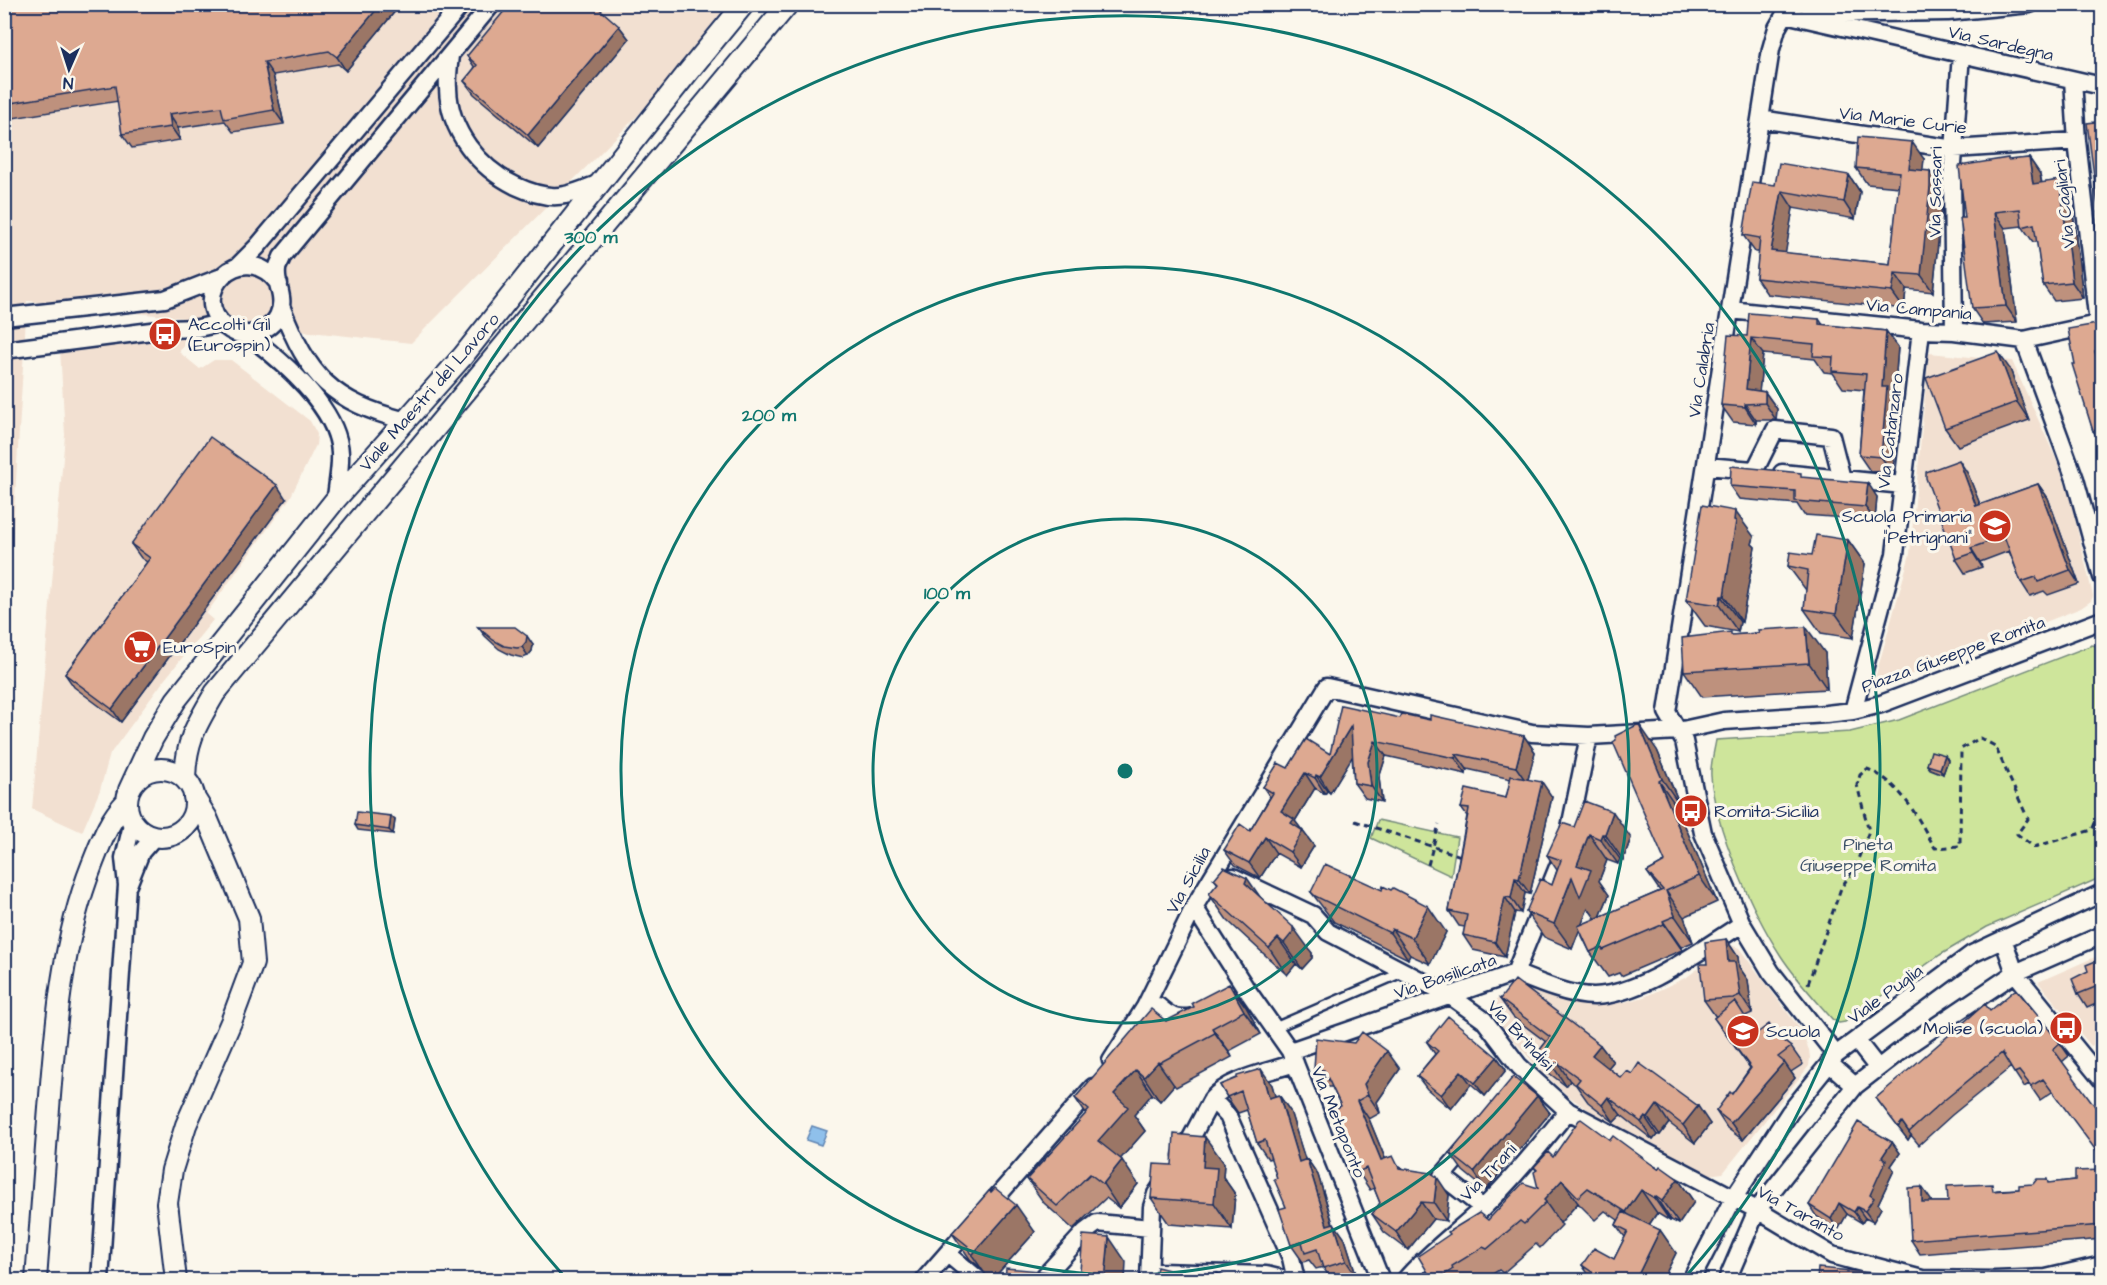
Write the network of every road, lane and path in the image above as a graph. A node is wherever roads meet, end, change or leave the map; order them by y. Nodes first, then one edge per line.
1 (462, 4) edge
2 (492, 4) edge
3 (744, 4) edge
4 (788, 4) edge
5 (2030, 4) edge
6 (1785, 14) junction
7 (1961, 54) junction
8 (450, 56) junction
9 (2073, 80) junction
10 (2103, 86) edge
11 (1760, 119) junction
12 (2077, 141) junction
13 (1954, 149) junction
14 (600, 183) junction
15 (238, 266) junction
16 (219, 278) junction
17 (279, 284) junction
18 (281, 306) junction
19 (1730, 310) junction
20 (4, 317) edge
21 (221, 323) junction
22 (2100, 323) edge
23 (1921, 330) junction
24 (1954, 331) junction
25 (248, 334) junction
26 (2024, 340) junction
27 (4, 350) edge
28 (406, 422) junction
29 (1706, 466) junction
30 (1755, 470) junction
31 (1842, 479) junction
32 (1903, 485) junction
33 (336, 499) junction
34 (2103, 577) edge
35 (2103, 620) edge
36 (1853, 711) junction
37 (1678, 731) junction
38 (1589, 736) junction
39 (2103, 740) edge
40 (2103, 749) edge
41 (189, 788) junction
42 (128, 795) junction
43 (2103, 807) edge
44 (132, 821) junction
45 (1355, 821) dead end
46 (1439, 824) dead end
47 (155, 836) junction
48 (1433, 847) junction
49 (1461, 856) edge
50 (1428, 865) dead end
51 (1216, 869) junction
52 (128, 885) junction
53 (2103, 893) edge
54 (1194, 907) junction
55 (1742, 924) junction
56 (2103, 934) edge
57 (2003, 939) junction
58 (1403, 972) junction
59 (1515, 973) junction
60 (2015, 973) junction
61 (1808, 984) dead end
62 (1245, 987) junction
63 (1449, 995) junction
64 (1227, 998) edge
65 (1145, 1007) junction
66 (1209, 1009) edge
67 (1274, 1029) junction
68 (1856, 1040) junction
69 (1292, 1057) junction
70 (1832, 1059) junction
71 (1877, 1067) junction
72 (1528, 1073) junction
73 (2103, 1080) edge
74 (1855, 1086) junction
75 (1514, 1090) edge
76 (1212, 1099) junction
77 (1568, 1111) junction
78 (1478, 1133) edge
79 (1733, 1199) junction
80 (1483, 1208) junction
81 (1757, 1210) junction
82 (1151, 1228) junction
83 (948, 1254) junction
84 (2103, 1265) edge
85 (1150, 1276) edge
86 (36, 1281) edge
87 (100, 1281) edge
88 (176, 1281) edge
89 (924, 1281) edge
90 (979, 1281) edge
91 (1041, 1281) edge
92 (1287, 1281) edge
93 (1296, 1281) edge
94 (1381, 1281) edge
95 (1405, 1281) edge
96 (1691, 1281) edge
97 (1727, 1281) edge
98 (1994, 1281) edge

1 - 15 street
2 - 8 street
3 - 14 street, Viale Maestri del Lavoro
4 - 41 street, Viale Maestri del Lavoro
5 - 6 street
6 - 7 street, Via Sardegna
6 - 11 street, Via Calabria
7 - 9 street, Via Sardegna
7 - 13 street, Via Sassari
8 - 14 street
8 - 17 street
9 - 10 street, Via Sardegna
9 - 12 street, Via Cagliari
11 - 13 street, Via Marie Curie
11 - 19 street, Via Calabria
12 - 13 street, Via Marie Curie
12 - 22 street, Via Cagliari
13 - 24 street, Via Sassari
14 - 28 street, Viale Maestri del Lavoro
15 - 16 street
15 - 17 street
16 - 20 street
16 - 21 street
17 - 18 street
18 - 25 street
18 - 28 street
19 - 23 street, Via Campania
19 - 29 street, Via Calabria
21 - 25 street
21 - 27 street
22 - 26 street, Via Campania
23 - 24 street, Via Campania
23 - 32 street, Via Catanzaro
24 - 26 street, Via Campania
25 - 33 street
26 - 34 street
28 - 33 street, Viale Maestri del Lavoro
29 - 30 street
29 - 37 street, Via Calabria
30 - 31 street
30 - 31 street
31 - 32 street
32 - 36 street, Via Catanzaro
33 - 42 street, Viale Maestri del Lavoro
35 - 36 street, Piazza Giuseppe Romita
36 - 37 street, Piazza Giuseppe Romita
37 - 38 street, Via Sicilia
37 - 55 street
38 - 51 street, Via Sicilia
38 - 59 street
39 - 40 path
41 - 42 street
41 - 47 street
41 - 88 street
42 - 44 street
42 - 86 street
43 - 61 path
44 - 47 street
44 - 52 street
45 - 48 path
46 - 48 path
47 - 52 street
48 - 49 path
48 - 50 path
51 - 54 street, Via Sicilia
51 - 58 street, Via Brindisi
52 - 87 street
53 - 57 street, Viale Puglia
54 - 62 street, Via Metaponto
54 - 65 street, Via Sicilia
55 - 59 street, Via Basilicata
55 - 70 street
56 - 60 street
57 - 60 street
57 - 68 street, Viale Puglia
58 - 63 street, Via Brindisi
58 - 67 lane
59 - 63 street, Via Basilicata
60 - 71 street
60 - 73 street
62 - 64 street
62 - 67 street, Via Metaponto
63 - 69 street, Via Basilicata
63 - 72 street, Via Brindisi
65 - 66 street
65 - 83 street, Via Sicilia
67 - 69 street, Via Metaponto
68 - 70 street, Viale Puglia
68 - 71 street
69 - 76 street, Via Basilicata
69 - 94 street, Via Metaponto
70 - 74 street
70 - 79 street, Viale Puglia
71 - 74 street
72 - 75 street
72 - 77 street, Via Brindisi
74 - 81 street
76 - 82 street
76 - 93 street
77 - 79 street, Via Brindisi
77 - 80 street, Via Trani
78 - 80 street
79 - 81 street, Via Taranto
79 - 96 street, Viale Puglia
80 - 95 street, Via Trani
81 - 97 street
81 - 98 street, Via Taranto
82 - 85 street
82 - 91 street
83 - 89 street, Via Sicilia
83 - 90 street
84 - 98 street, Via Taranto
85 - 92 street

